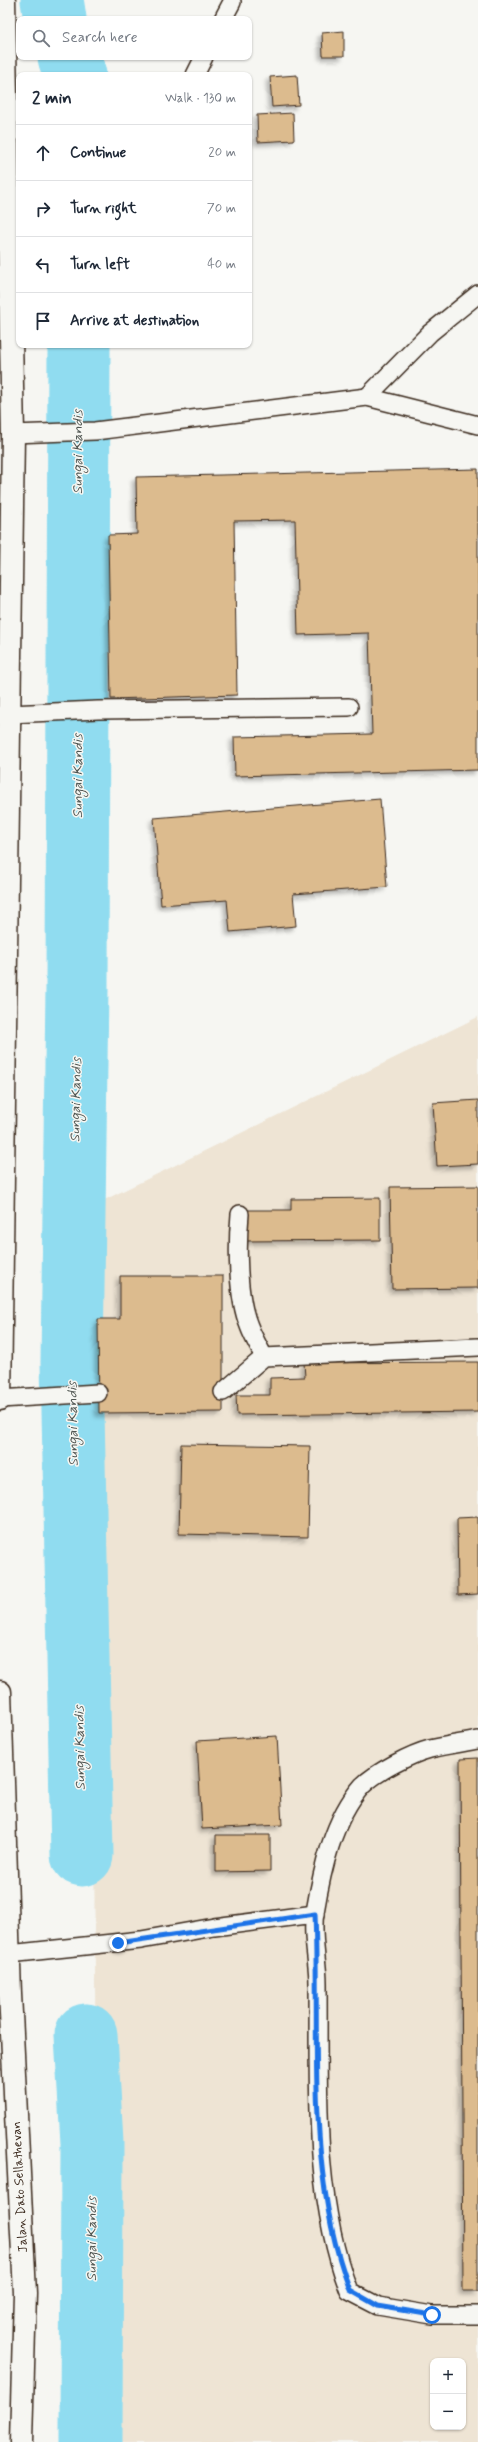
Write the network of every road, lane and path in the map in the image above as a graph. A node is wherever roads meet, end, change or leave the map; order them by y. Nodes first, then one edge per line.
1 (4, 0) edge
2 (232, 2) dead end
3 (225, 16) edge
4 (202, 60) edge
5 (196, 72) edge
6 (13, 126) edge
7 (4, 184) edge
8 (478, 294) edge
9 (367, 397) junction
10 (478, 425) edge
11 (13, 434) junction
12 (349, 707) dead end
13 (9, 714) junction
14 (1, 1199) edge
15 (240, 1214) dead end
16 (478, 1347) edge
17 (264, 1357) junction
18 (223, 1392) dead end
19 (94, 1394) dead end
20 (0, 1399) edge
21 (0, 1692) edge
22 (478, 1740) edge
23 (315, 1914) junction
24 (9, 1954) junction
25 (478, 2315) edge
26 (21, 2442) edge

1 - 6 street
2 - 3 lane
4 - 5 lane
6 - 7 street
7 - 11 street
8 - 9 lane
9 - 10 lane
9 - 11 lane
11 - 13 street
12 - 13 lane
13 - 14 street
14 - 20 street
15 - 17 lane
16 - 17 lane
17 - 18 lane
19 - 20 lane
21 - 24 street, Jalan Dato Sellathevan
22 - 23 lane
23 - 24 lane
23 - 25 lane
24 - 26 street, Jalan Dato Sellathevan

